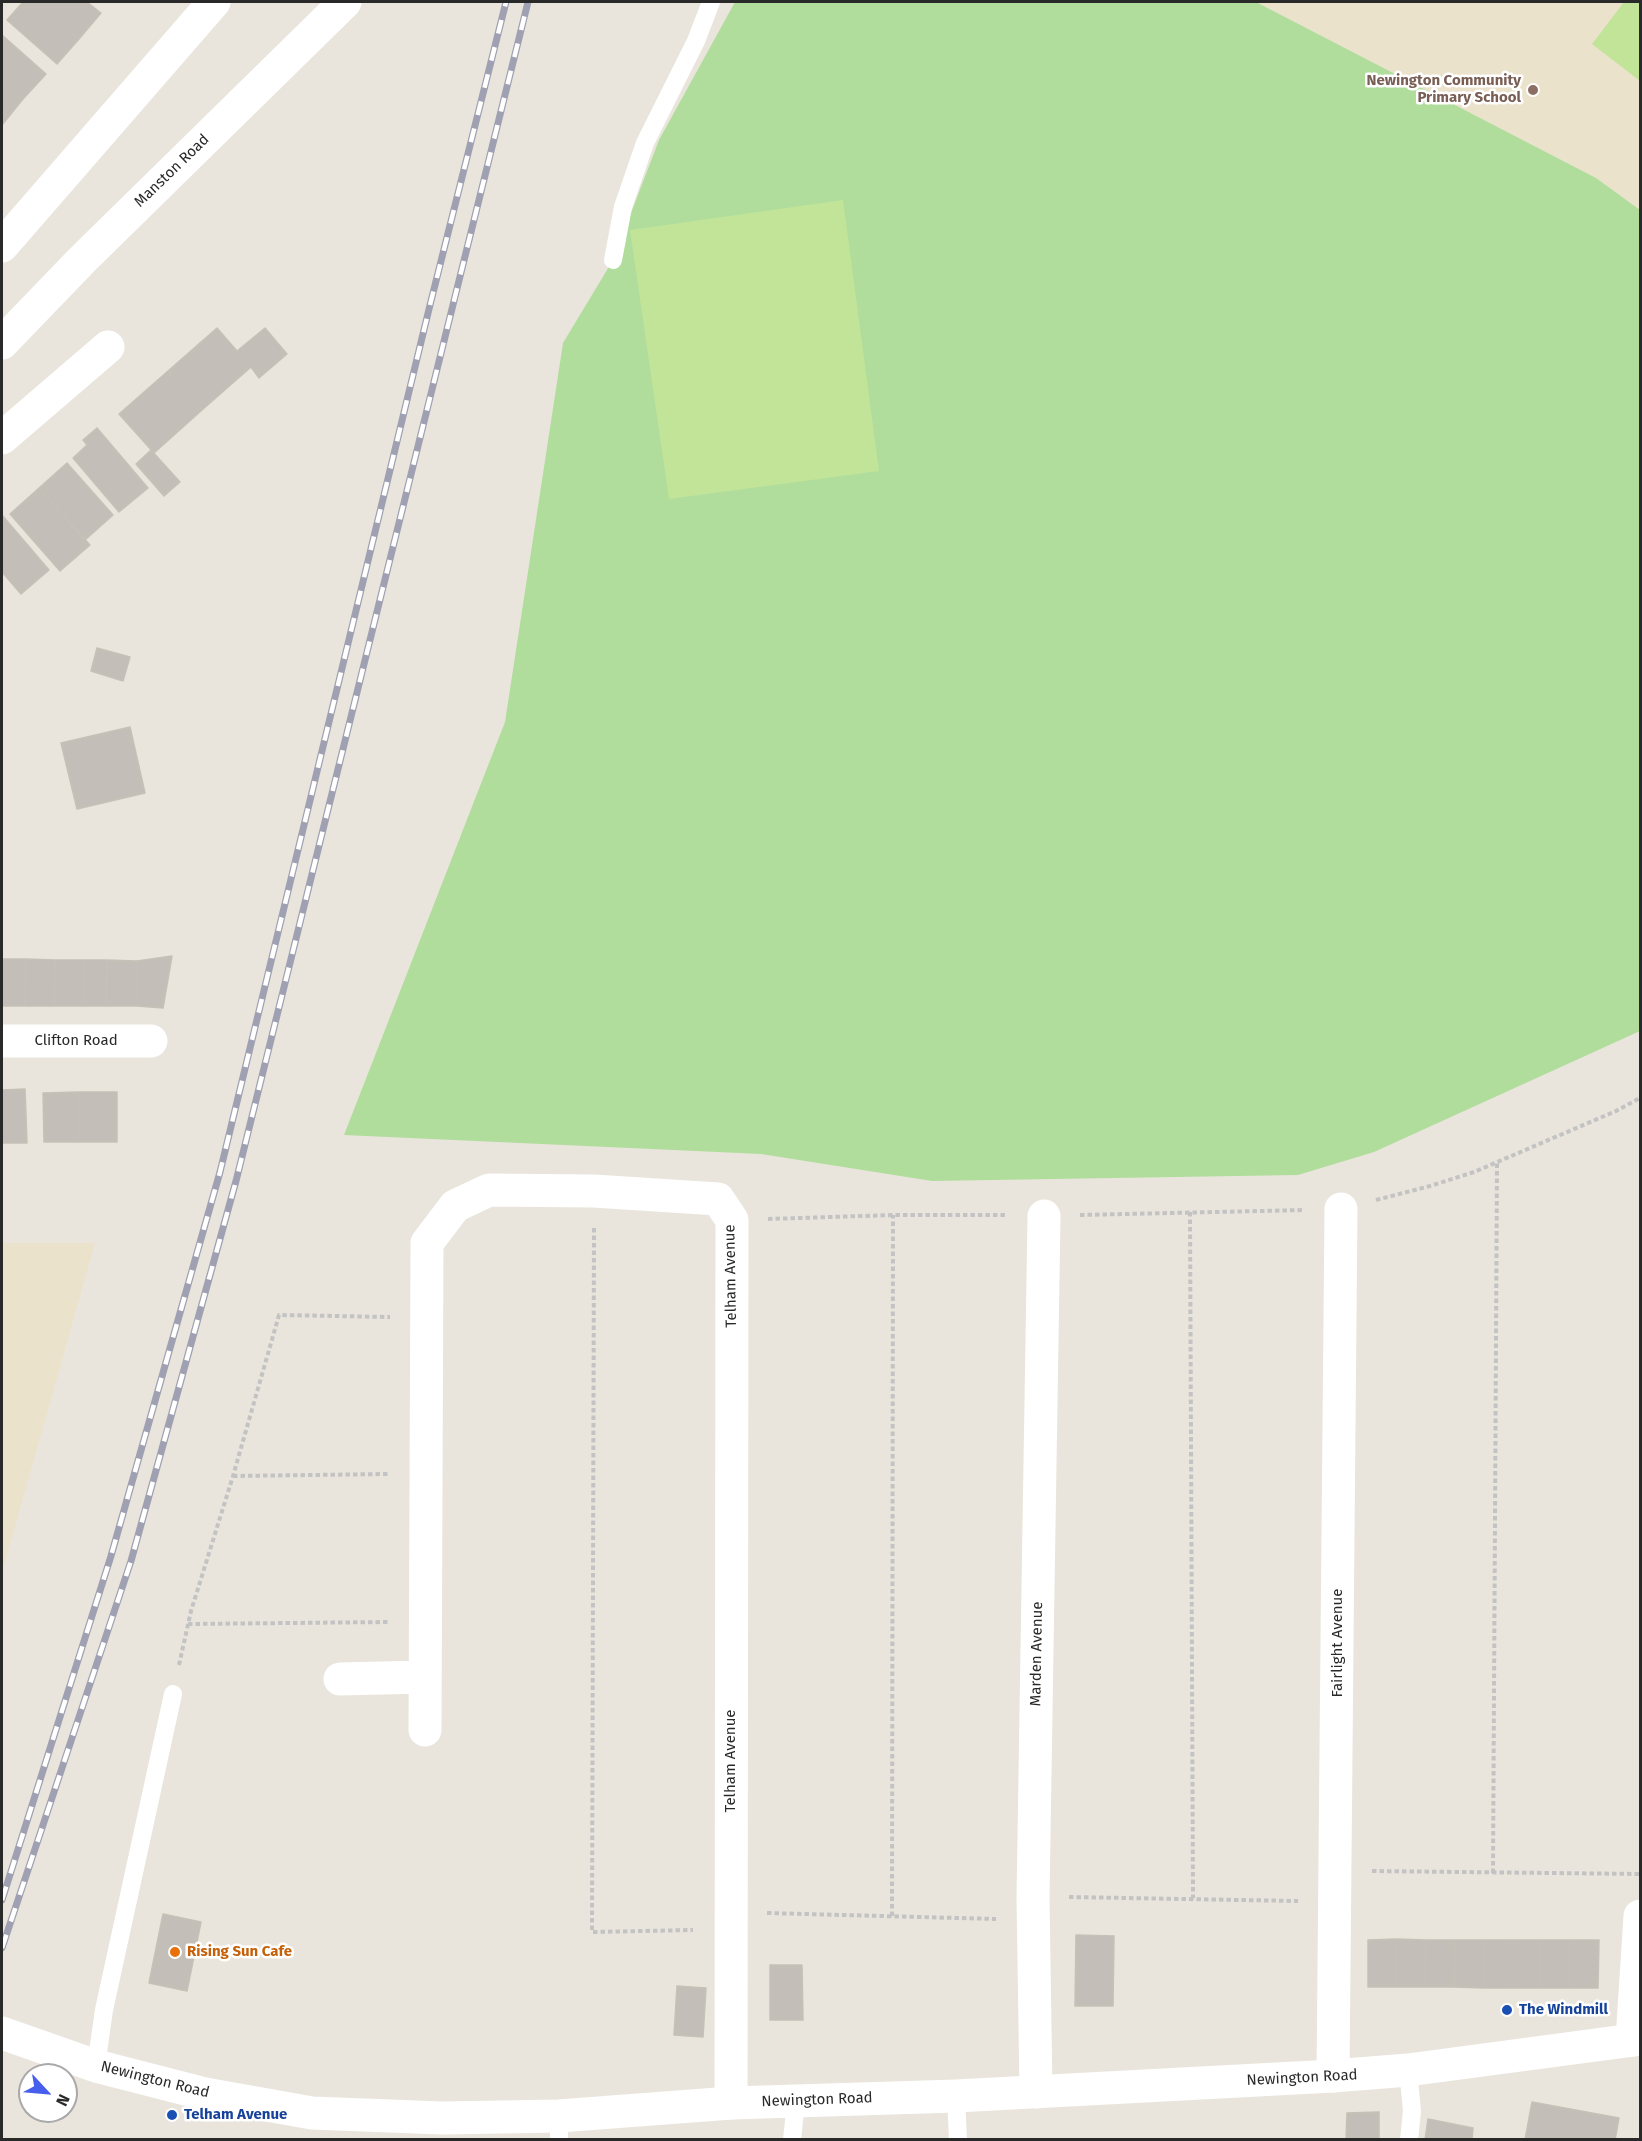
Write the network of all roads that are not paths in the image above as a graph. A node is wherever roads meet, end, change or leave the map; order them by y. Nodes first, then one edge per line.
1 (214, 2) edge
2 (345, 2) edge
3 (711, 2) edge
4 (2, 246) edge
5 (613, 260) dead end
6 (2, 343) edge
7 (108, 347) dead end
8 (2, 438) edge
9 (2, 1041) edge
10 (151, 1041) dead end
11 (1341, 1209) road end
12 (1044, 1216) road end
13 (424, 1677) junction
14 (340, 1679) dead end
15 (173, 1694) road end
16 (425, 1730) dead end
17 (1641, 1916) edge
18 (13, 2038) edge
19 (1636, 2040) edge
20 (96, 2066) junction
21 (1408, 2070) junction
22 (1334, 2076) junction
23 (1036, 2092) junction
24 (956, 2096) junction
25 (796, 2101) junction
26 (731, 2103) junction
27 (559, 2128) edge
28 (792, 2139) edge
29 (958, 2139) edge
30 (1409, 2139) edge

1 - 4 street
2 - 6 street, Manston Road
3 - 5 lane
7 - 8 street
9 - 10 street, Clifton Road
11 - 22 street, Fairlight Avenue
12 - 23 street, Marden Avenue
13 - 14 street
13 - 16 street, Telham Avenue
13 - 26 street, Telham Avenue
15 - 20 lane
17 - 19 street
18 - 20 street, Newington Road
19 - 21 street, Newington Road
20 - 27 street, Newington Road
21 - 22 street, Newington Road
21 - 30 lane
22 - 23 street, Newington Road
23 - 24 street, Newington Road
24 - 25 street, Newington Road
24 - 29 lane
25 - 26 street, Newington Road
25 - 28 lane
26 - 27 street, Newington Road

